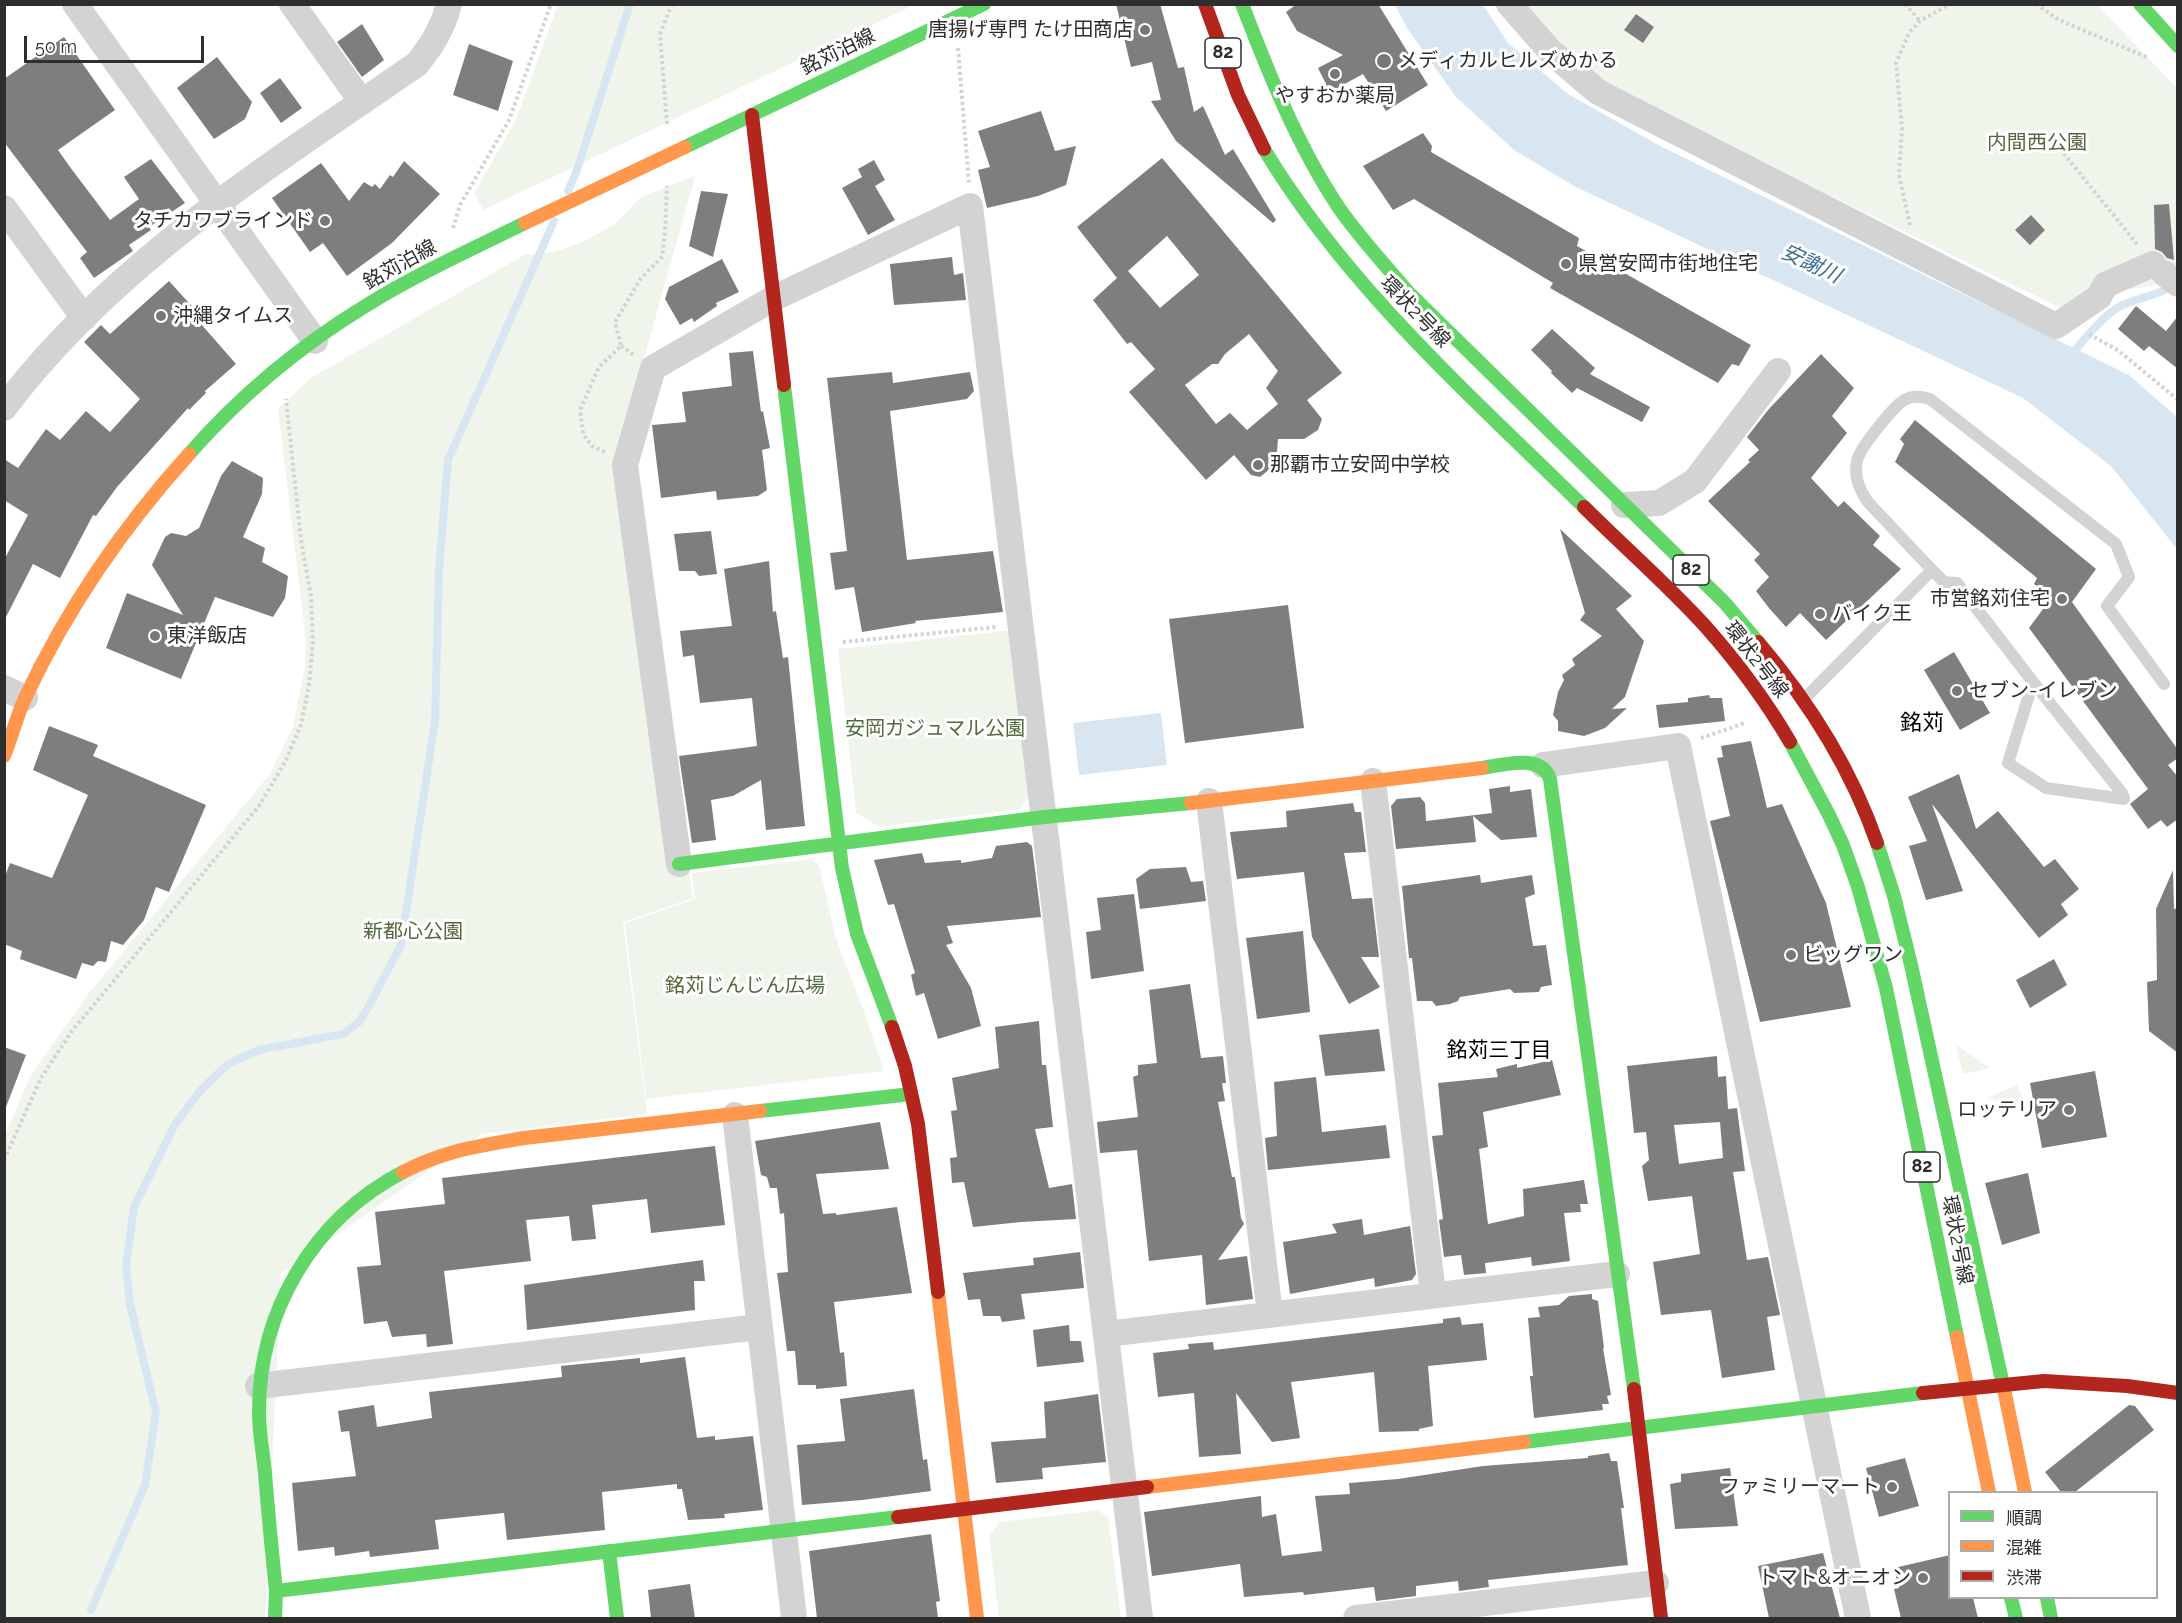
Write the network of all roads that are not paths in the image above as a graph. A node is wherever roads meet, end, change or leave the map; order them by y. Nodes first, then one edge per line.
1 (75, 4) edge
2 (292, 4) edge
3 (449, 4) edge
4 (984, 4) edge
5 (1205, 4) edge
6 (1242, 4) edge
7 (1509, 4) edge
8 (2140, 4) edge
9 (954, 11) edge
10 (2178, 46) edge
11 (362, 102) junction
12 (752, 115) junction
13 (216, 204) junction
14 (4, 208) edge
15 (2165, 273) edge
16 (774, 298) junction
17 (84, 318) junction
18 (315, 341) junction
19 (1778, 371) dead end
20 (4, 408) edge
21 (1624, 505) junction
22 (1932, 570) junction
23 (2033, 682) junction
24 (2164, 684) dead end
25 (15, 693) edge
26 (1791, 710) junction
27 (4, 756) edge
28 (1544, 765) junction
29 (1373, 782) junction
30 (1209, 801) junction
31 (1044, 817) junction
32 (839, 844) junction
33 (679, 864) joint
34 (911, 1094) junction
35 (735, 1114) junction
36 (1617, 1274) junction
37 (1433, 1294) junction
38 (1270, 1314) junction
39 (759, 1327) junction
40 (1106, 1334) junction
41 (2003, 1384) junction
42 (258, 1386) junction
43 (1966, 1388) junction
44 (2178, 1393) edge
45 (1814, 1406) junction
46 (1638, 1429) junction
47 (1124, 1490) junction
48 (1989, 1491) edge
49 (2025, 1491) edge
50 (965, 1509) junction
51 (784, 1531) junction
52 (609, 1551) junction
53 (1656, 1583) junction
54 (276, 1591) junction
55 (2011, 1599) edge
56 (2047, 1599) edge
57 (1472, 1612) edge
58 (275, 1618) edge
59 (617, 1618) edge
60 (794, 1618) edge
61 (977, 1618) edge
62 (1140, 1618) edge
63 (1356, 1618) edge
64 (1661, 1618) edge
65 (1858, 1618) edge
66 (2016, 1618) edge
67 (2051, 1618) edge

1 - 13 street
2 - 11 street
3 - 11 street
4 - 9 street, 銘苅泊線
5 - 26 street, 環状2号線 / 82
6 - 21 street, 環状2号線 / 82
7 - 15 street
8 - 10 street
9 - 12 street, 銘苅泊線
11 - 13 street
12 - 16 street
12 - 18 street, 銘苅泊線, bridge
13 - 17 street
13 - 18 street
14 - 17 street
16 - 31 street
16 - 32 street
16 - 33 street
17 - 20 street
18 - 25 street, 銘苅泊線
19 - 21 street
21 - 26 street, 環状2号線 / 82
22 - 23 lane
22 - 24 lane
22 - 26 lane
23 - 23 lane
25 - 27 street, 銘苅泊線
26 - 41 street, 環状2号線 / 82
26 - 43 street, 環状2号線 / 82
28 - 29 street
28 - 36 street
28 - 45 street
29 - 30 street
29 - 37 street
30 - 31 street
30 - 38 street
31 - 32 street
31 - 40 street
32 - 33 street
32 - 34 street
34 - 35 street
34 - 50 street
35 - 39 street
35 - 42 street
36 - 37 street
36 - 46 street
37 - 38 street
38 - 40 street
39 - 42 street
39 - 51 street
40 - 47 street
41 - 43 street
41 - 44 street
41 - 49 street, 環状2号線 / 82
42 - 54 street
43 - 45 street
43 - 48 street, 環状2号線 / 82
45 - 46 street
45 - 65 street
46 - 47 street
46 - 53 street
47 - 50 street
47 - 62 street
50 - 51 street
50 - 61 street
51 - 52 street
51 - 60 street
52 - 54 street
52 - 59 street
53 - 57 street
53 - 64 street
54 - 58 street
55 - 66 street
56 - 67 street
57 - 63 street

